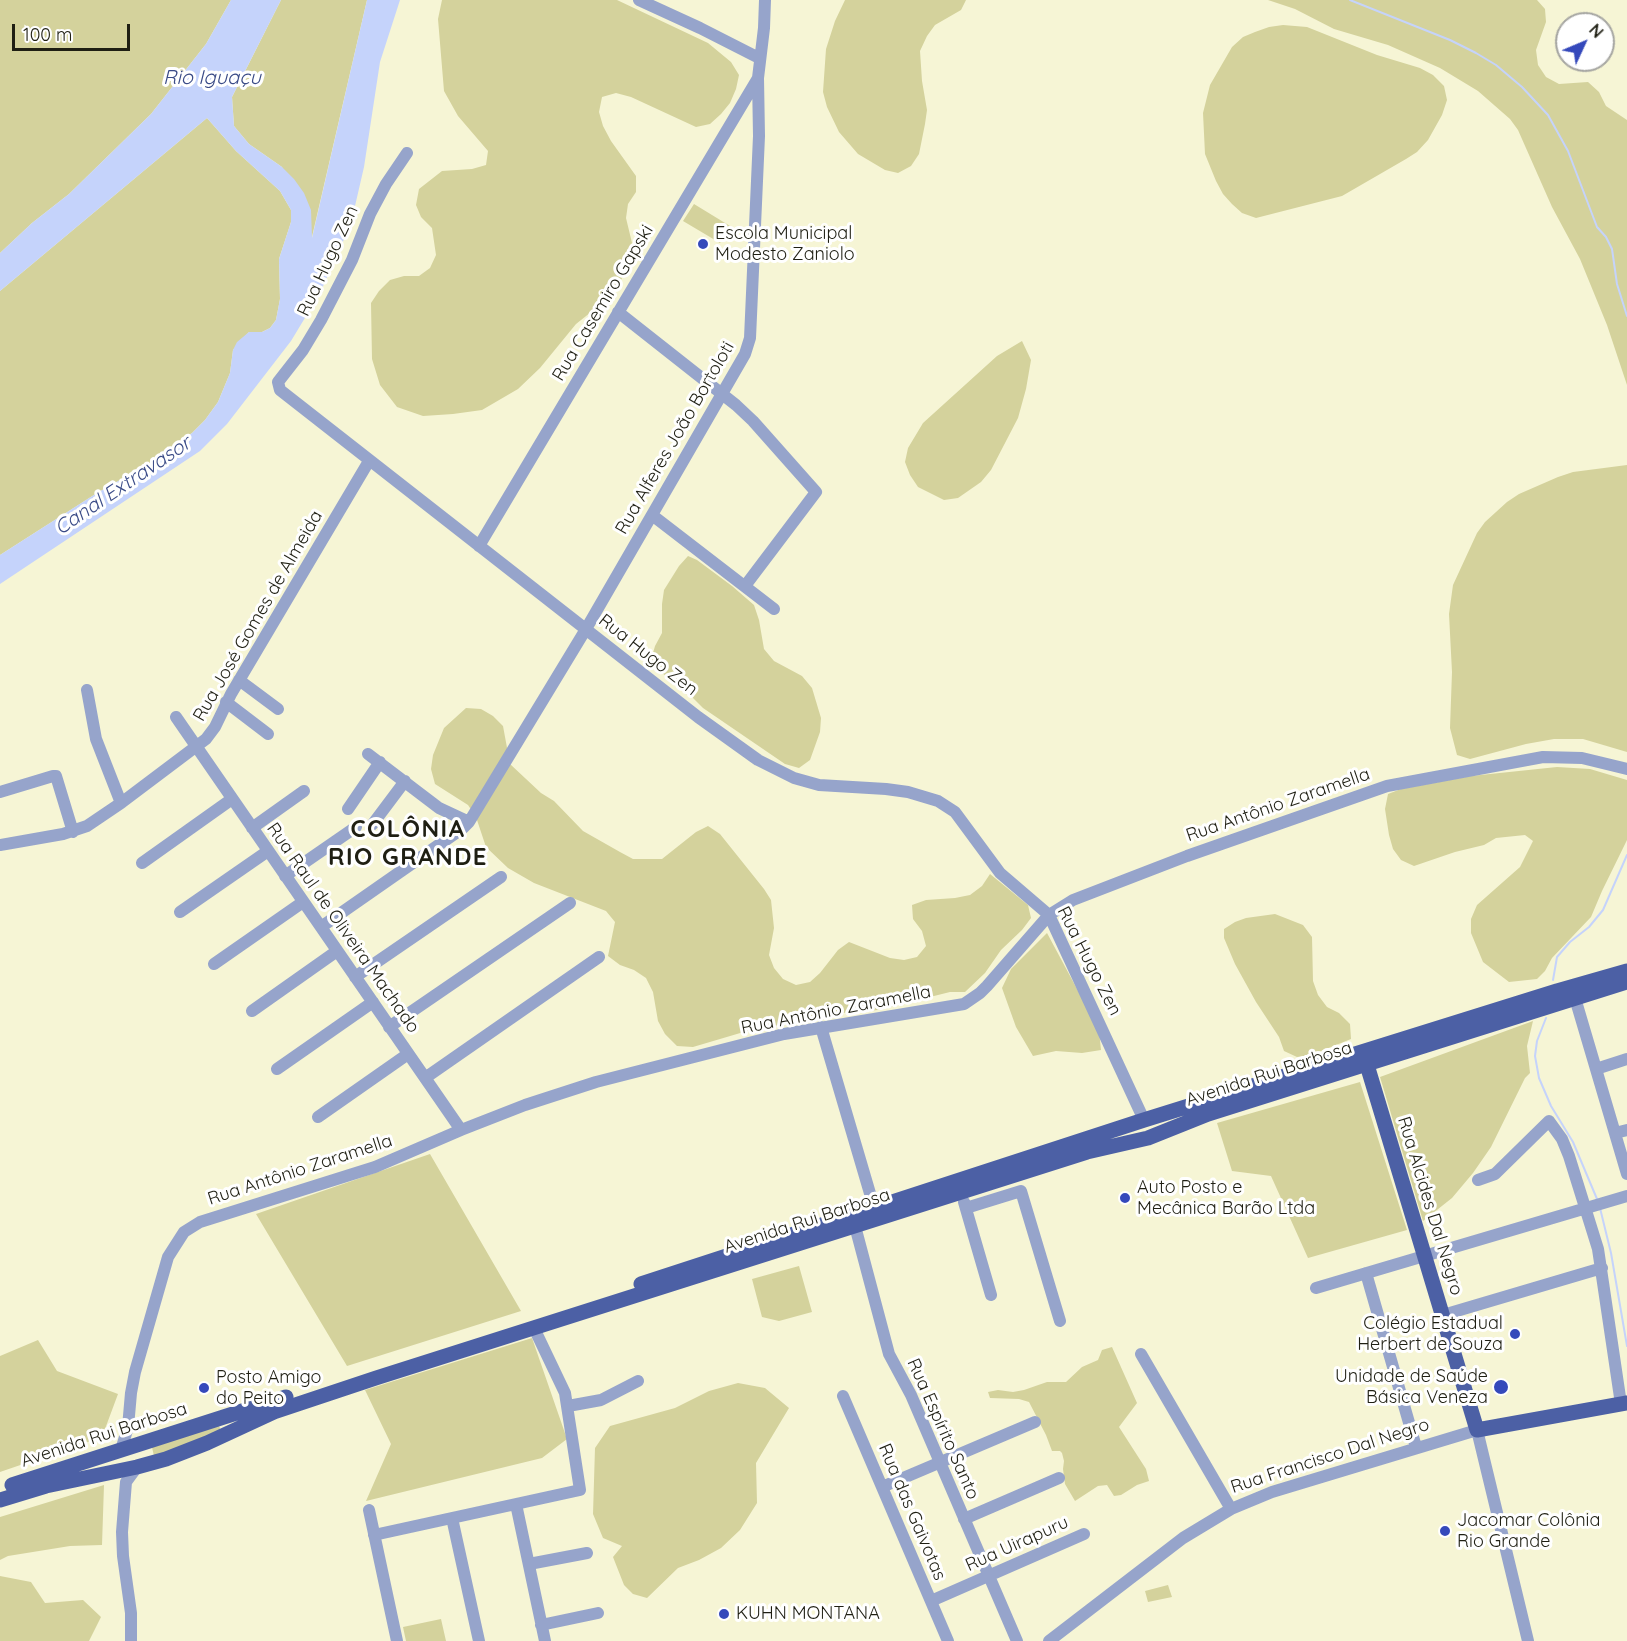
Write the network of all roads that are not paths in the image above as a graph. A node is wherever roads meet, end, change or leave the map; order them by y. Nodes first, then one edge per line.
1 (639, 0) edge
2 (765, 0) edge
3 (759, 58) junction
4 (758, 78) junction
5 (407, 153) dead end
6 (618, 312) junction
7 (723, 393) junction
8 (369, 460) junction
9 (652, 515) junction
10 (479, 546) junction
11 (745, 586) junction
12 (774, 609) dead end
13 (586, 629) junction
14 (239, 680) junction
15 (87, 690) dead end
16 (226, 702) junction
17 (278, 709) dead end
18 (176, 717) dead end
19 (268, 734) dead end
20 (196, 747) junction
21 (369, 754) dead end
22 (380, 762) junction
23 (1627, 769) edge
24 (405, 781) junction
25 (304, 791) dead end
26 (0, 792) edge
27 (232, 799) junction
28 (121, 803) junction
29 (348, 810) dead end
30 (469, 822) junction
31 (372, 825) dead end
32 (356, 826) dead end
33 (252, 828) junction
34 (72, 831) junction
35 (0, 845) edge
36 (268, 851) junction
37 (142, 863) dead end
38 (285, 876) junction
39 (501, 877) dead end
40 (303, 902) junction
41 (570, 903) dead end
42 (180, 912) dead end
43 (1049, 915) junction
44 (321, 927) junction
45 (337, 951) junction
46 (599, 957) dead end
47 (214, 964) dead end
48 (1627, 971) edge
49 (355, 977) junction
50 (1627, 982) edge
51 (1564, 997) junction
52 (373, 1002) junction
53 (252, 1011) dead end
54 (390, 1027) junction
55 (821, 1027) junction
56 (408, 1054) junction
57 (1365, 1058) junction
58 (1627, 1059) edge
59 (277, 1069) dead end
60 (1596, 1069) junction
61 (425, 1078) junction
62 (318, 1117) dead end
63 (1146, 1120) junction
64 (461, 1130) junction
65 (1621, 1131) edge
66 (1150, 1137) junction
67 (1627, 1174) edge
68 (1478, 1180) dead end
69 (961, 1192) junction
70 (1627, 1196) edge
71 (1594, 1206) junction
72 (874, 1207) junction
73 (966, 1208) junction
74 (855, 1226) junction
75 (1425, 1256) junction
76 (1602, 1268) junction
77 (1366, 1273) junction
78 (1316, 1288) dead end
79 (991, 1295) dead end
80 (1443, 1314) junction
81 (1060, 1321) dead end
82 (534, 1328) junction
83 (1141, 1354) dead end
84 (638, 1381) dead end
85 (843, 1396) dead end
86 (1624, 1403) edge
87 (568, 1406) junction
88 (1035, 1422) dead end
89 (128, 1427) junction
90 (1478, 1430) junction
91 (137, 1444) junction
92 (1416, 1447) junction
93 (121, 1450) junction
94 (940, 1462) junction
95 (136, 1467) junction
96 (122, 1476) junction
97 (1059, 1478) dead end
98 (882, 1487) junction
99 (0, 1489) edge
100 (0, 1500) edge
101 (516, 1504) junction
102 (1231, 1509) junction
103 (369, 1510) dead end
104 (452, 1518) junction
105 (964, 1519) junction
106 (1084, 1534) dead end
107 (374, 1535) junction
108 (587, 1553) dead end
109 (529, 1564) junction
110 (988, 1576) junction
111 (931, 1601) junction
112 (598, 1613) dead end
113 (541, 1625) junction
114 (131, 1641) edge
115 (397, 1641) edge
116 (479, 1641) edge
117 (545, 1641) edge
118 (948, 1641) edge
119 (1017, 1641) edge
120 (1048, 1641) edge
121 (1528, 1641) edge

1 - 3 street
2 - 3 street, Rua Alferes João Bortoloti
3 - 4 street, Rua Alferes João Bortoloti
4 - 6 street, Rua Casemiro Gapski
4 - 7 street, Rua Alferes João Bortoloti
5 - 8 street, Rua Hugo Zen
6 - 7 street
6 - 10 street, Rua Casemiro Gapski
7 - 9 street, Rua Alferes João Bortoloti
7 - 11 street
8 - 10 street, Rua Hugo Zen
8 - 14 street, Rua José Gomes de Almeida
9 - 11 street
9 - 13 street, Rua Alferes João Bortoloti
10 - 13 street, Rua Hugo Zen
11 - 12 street
13 - 30 street, Rua Alferes João Bortoloti
13 - 43 street, Rua Hugo Zen
14 - 16 street, Rua José Gomes de Almeida
14 - 17 street
15 - 28 street
16 - 19 street
16 - 20 street, Rua José Gomes de Almeida
18 - 20 street, Rua Raul de Oliveira Machado
20 - 27 street, Rua Raul de Oliveira Machado
20 - 28 street, Rua José Gomes de Almeida
21 - 22 street
22 - 24 street
22 - 29 street
23 - 43 street, Rua Antônio Zaramella
24 - 30 street
24 - 31 street
25 - 33 street
26 - 34 street
27 - 33 street, Rua Raul de Oliveira Machado
27 - 37 street
28 - 34 street, Rua José Gomes de Almeida
30 - 44 street
32 - 38 street
33 - 36 street, Rua Raul de Oliveira Machado
34 - 35 street, Rua José Gomes de Almeida
36 - 38 street, Rua Raul de Oliveira Machado
36 - 42 street
38 - 40 street, Rua Raul de Oliveira Machado
39 - 49 street
40 - 44 street, Rua Raul de Oliveira Machado
40 - 47 street
41 - 54 street
43 - 55 street, Rua Antônio Zaramella
43 - 63 street, Rua Hugo Zen
44 - 45 street, Rua Raul de Oliveira Machado
45 - 49 street, Rua Raul de Oliveira Machado
45 - 53 street
46 - 61 street
48 - 51 main road, Avenida Rui Barbosa
49 - 52 street, Rua Raul de Oliveira Machado
50 - 51 main road, Avenida Rui Barbosa
51 - 57 main road, Avenida Rui Barbosa
51 - 60 street
52 - 54 street, Rua Raul de Oliveira Machado
52 - 59 street
54 - 56 street, Rua Raul de Oliveira Machado
55 - 64 street, Rua Antônio Zaramella
55 - 72 street
56 - 61 street, Rua Raul de Oliveira Machado
56 - 62 street
57 - 63 main road, Avenida Rui Barbosa
57 - 66 main road, Avenida Rui Barbosa
57 - 75 main road, Rua Alcides Dal Negro
58 - 60 street
60 - 65 street
61 - 64 street, Rua Raul de Oliveira Machado
63 - 66 main road
63 - 72 main road, Avenida Rui Barbosa
64 - 89 street, Rua Antônio Zaramella
65 - 67 street
66 - 69 main road, Avenida Rui Barbosa
68 - 71 street
69 - 73 street
69 - 74 main road, Avenida Rui Barbosa
70 - 71 street
71 - 75 street
71 - 76 street
72 - 91 main road, Avenida Rui Barbosa
73 - 79 street
73 - 81 street
74 - 82 main road, Avenida Rui Barbosa
74 - 94 street, Rua Espírito Santo
75 - 77 street
75 - 80 main road, Rua Alcides Dal Negro
76 - 80 street
76 - 86 street
77 - 78 street
77 - 92 street
80 - 90 main road, Rua Alcides Dal Negro
82 - 87 street
82 - 95 main road, Avenida Rui Barbosa
83 - 102 street
84 - 87 street
85 - 98 street, Rua das Gaivotas
86 - 90 main road, Rua Francisco Dal Negro
87 - 101 street
88 - 94 street
89 - 91 street
89 - 93 street, Rua Antônio Zaramella
90 - 92 street, Rua Francisco Dal Negro
90 - 121 street
91 - 93 main road, Avenida Rui Barbosa
91 - 95 main road
92 - 102 street, Rua Francisco Dal Negro
93 - 96 main road
93 - 99 main road, Avenida Rui Barbosa
94 - 98 street
94 - 105 street, Rua Espírito Santo
95 - 96 main road, Avenida Rui Barbosa
96 - 100 main road, Avenida Rui Barbosa
96 - 114 street
97 - 105 street
98 - 111 street, Rua das Gaivotas
101 - 104 street
101 - 109 street
102 - 120 street, Rua Francisco Dal Negro
103 - 107 street
104 - 107 street
104 - 116 street
105 - 110 street, Rua Espírito Santo
106 - 110 street, Rua Uirapuru
107 - 115 street
108 - 109 street
109 - 113 street
110 - 111 street, Rua Uirapuru
110 - 119 street, Rua Espírito Santo
111 - 118 street, Rua das Gaivotas
112 - 113 street
113 - 117 street

